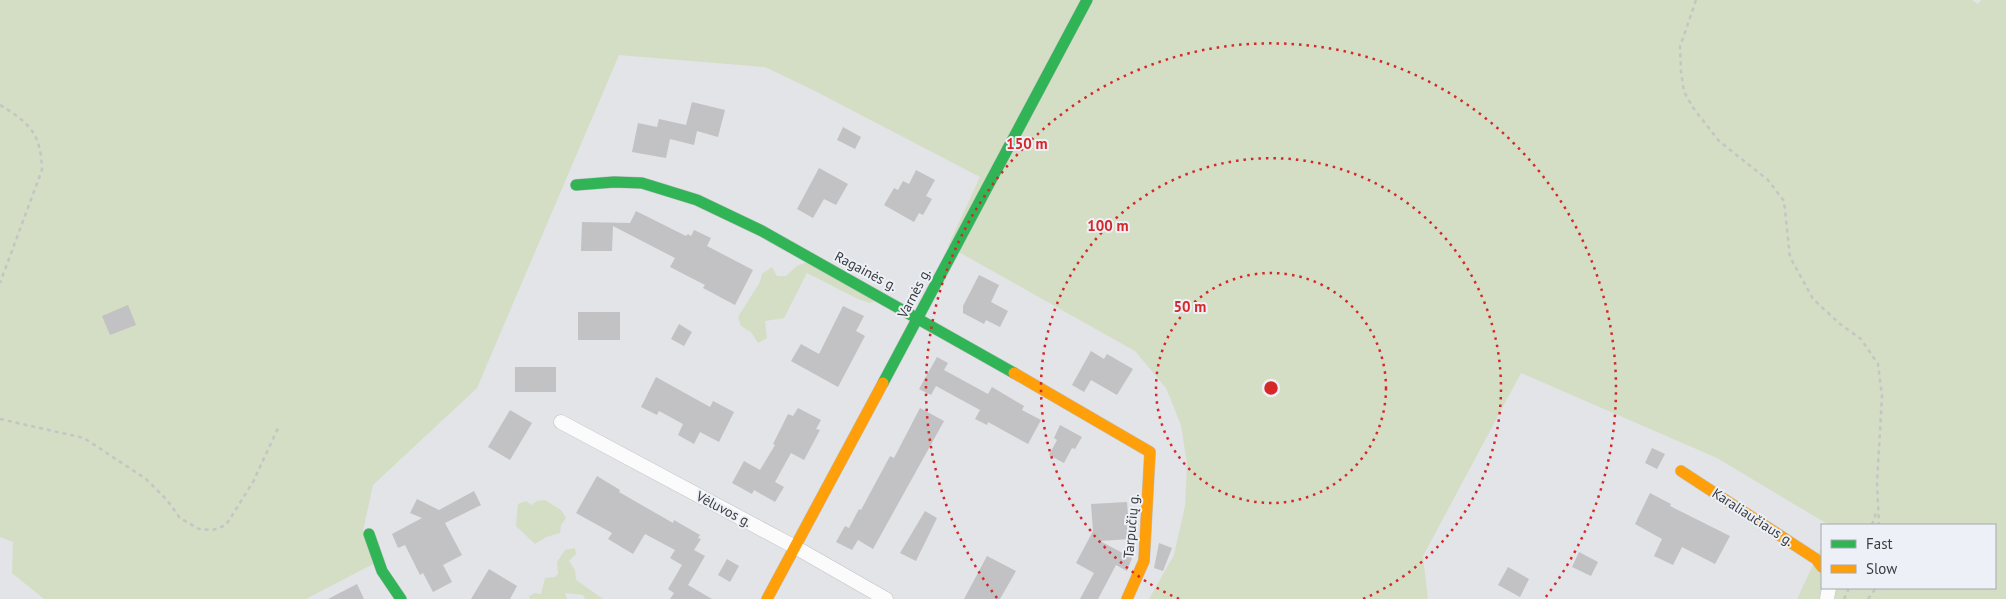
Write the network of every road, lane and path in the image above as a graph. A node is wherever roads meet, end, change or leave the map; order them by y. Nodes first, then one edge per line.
1 (1087, 0) edge
2 (1696, 0) edge
3 (0, 105) edge
4 (576, 184) dead end
5 (0, 283) edge
6 (918, 317) junction
7 (0, 419) edge
8 (561, 422) dead end
9 (279, 426) dead end
10 (1150, 452) joint
11 (1681, 471) dead end
12 (1877, 509) junction
13 (1872, 524) edge
14 (1879, 524) edge
15 (368, 534) dead end
16 (795, 547) junction
17 (1821, 566) edge
18 (401, 599) edge
19 (766, 599) edge
20 (886, 599) edge
21 (1127, 599) edge

1 - 6 street, Varnės g.
2 - 12 path
3 - 5 path
4 - 6 street, Ragainės g.
6 - 10 street, Ragainės g.
6 - 16 street, Varnės g.
7 - 9 path
8 - 16 street, Vėluvos g.
10 - 21 street, Tarpučių g.
11 - 17 street, Karaliaučiaus g.
12 - 13 path
12 - 14 path
15 - 18 street
16 - 19 street, Varnės g.
16 - 20 street, Vėluvos g.

